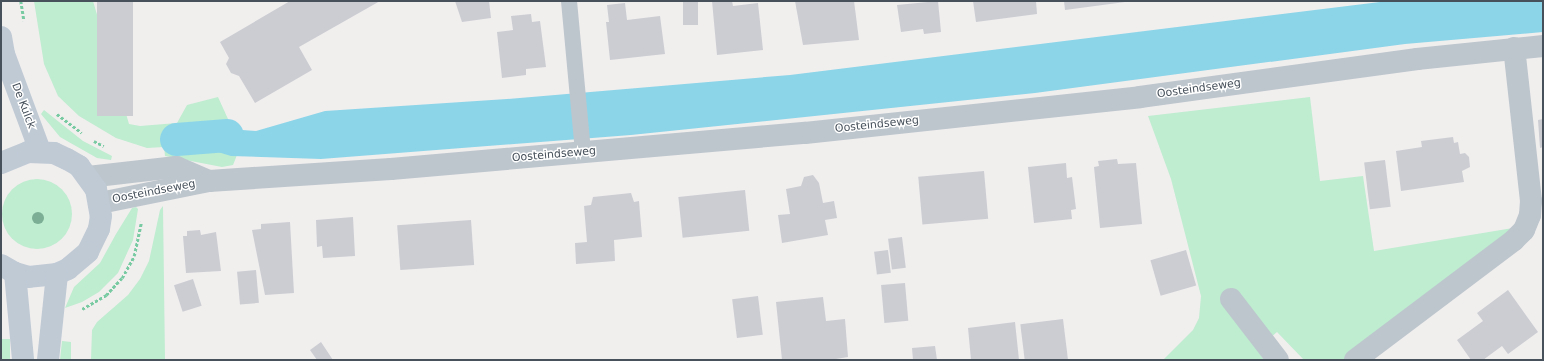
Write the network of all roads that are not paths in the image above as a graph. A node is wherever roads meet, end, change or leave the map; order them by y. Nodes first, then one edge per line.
1 (569, 1) edge
2 (1, 37) edge
3 (1543, 46) edge
4 (1514, 48) junction
5 (582, 146) junction
6 (40, 151) junction
7 (2, 156) edge
8 (88, 177) junction
9 (209, 182) junction
10 (100, 203) junction
11 (8, 269) edge
12 (57, 274) junction
13 (1232, 299) dead end
14 (23, 360) edge
15 (48, 360) edge
16 (1278, 360) edge
17 (1355, 360) edge

1 - 5 lane
2 - 6 main road, De Kulck
3 - 4 street, Oosteindseweg
4 - 5 street, Oosteindseweg
4 - 17 street
5 - 9 street, Oosteindseweg
6 - 7 main road
6 - 8 main road
8 - 9 street, Oosteindseweg
8 - 10 main road
9 - 10 street, Oosteindseweg
10 - 12 main road
11 - 12 main road
11 - 14 main road
12 - 15 main road
13 - 16 street

